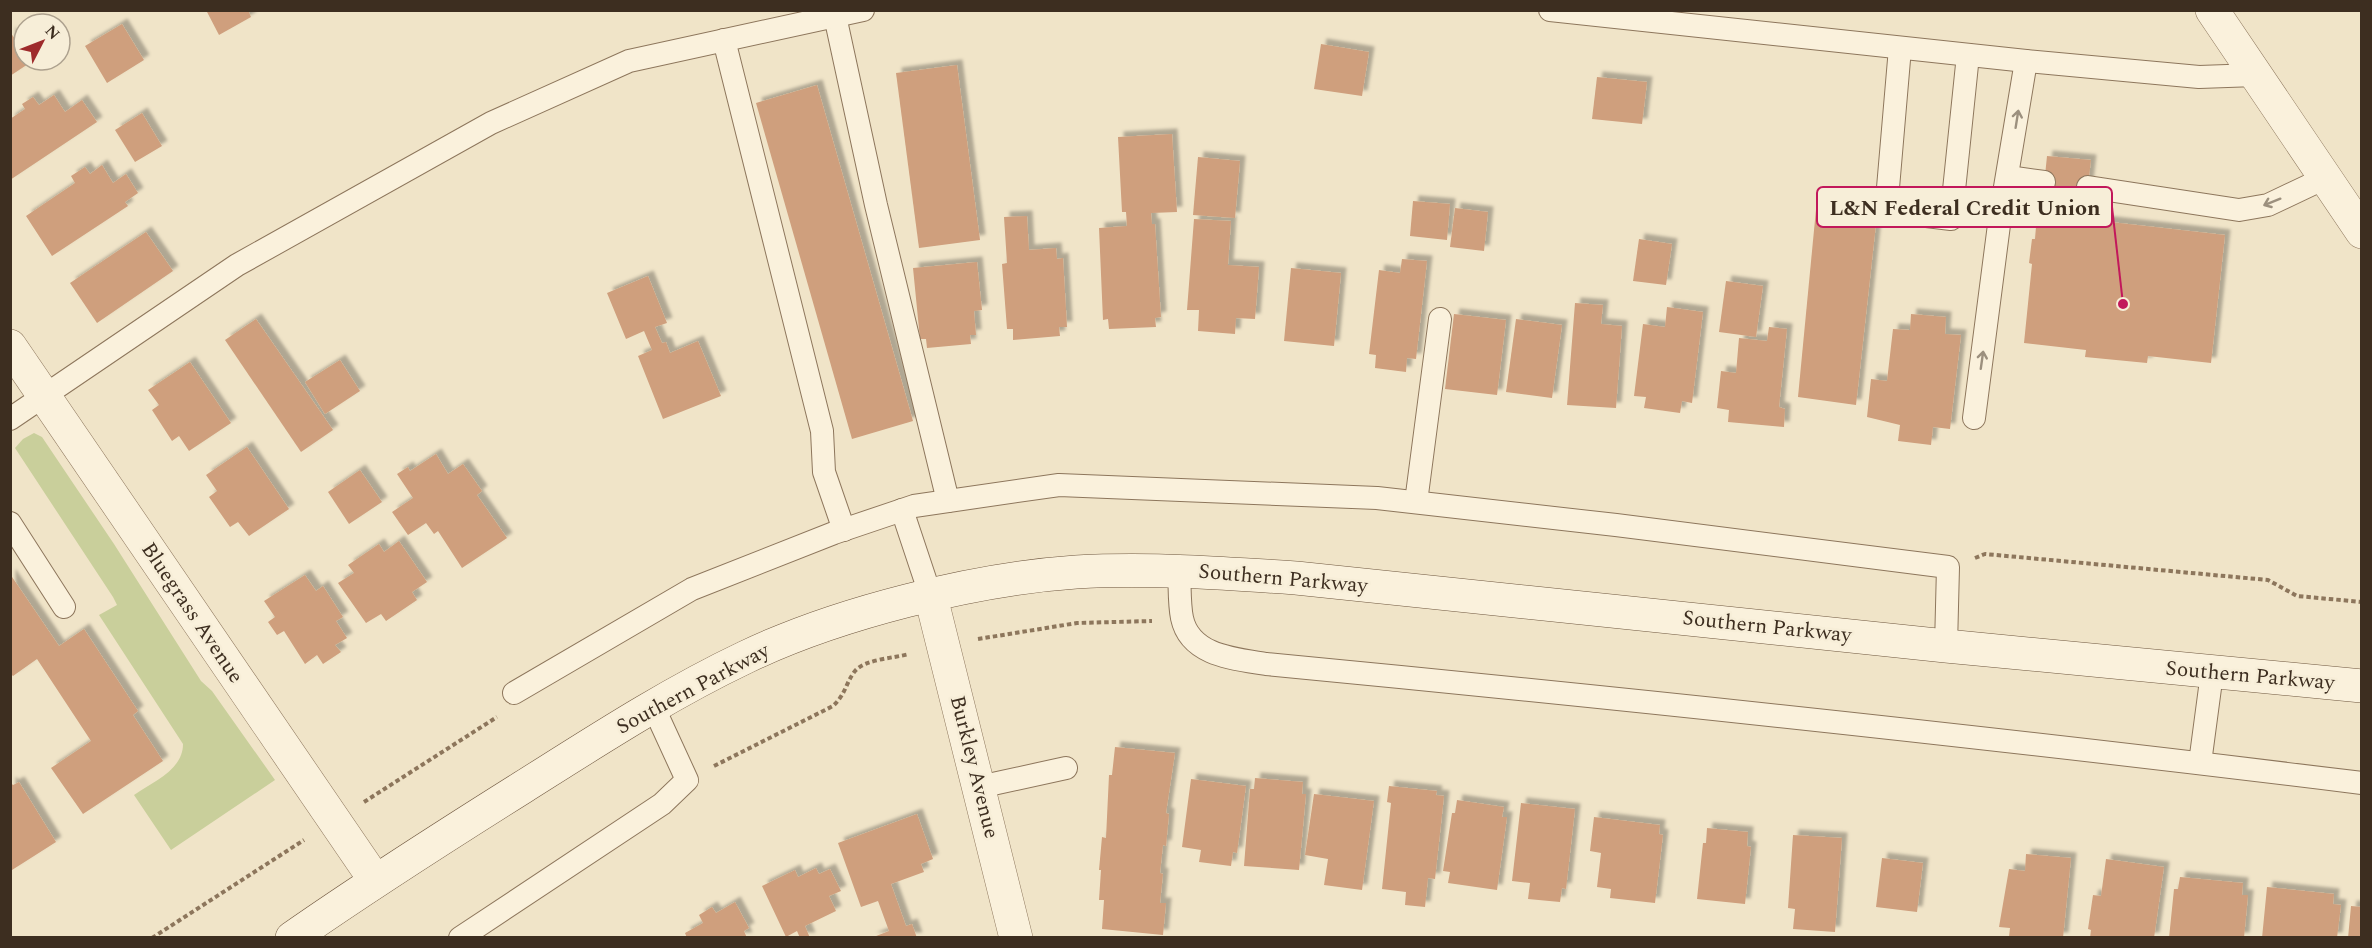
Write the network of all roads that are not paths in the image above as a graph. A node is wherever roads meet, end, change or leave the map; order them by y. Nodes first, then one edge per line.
1 (863, 10) edge
2 (1550, 10) edge
3 (2212, 10) edge
4 (835, 16) junction
5 (724, 40) junction
6 (1900, 48) junction
7 (1968, 55) junction
8 (2026, 61) junction
9 (2256, 75) junction
10 (2008, 177) junction
11 (2325, 178) junction
12 (2044, 182) dead end
13 (2088, 187) dead end
14 (2358, 218) edge
15 (1440, 318) dead end
16 (10, 346) edge
17 (45, 397) junction
18 (1974, 418) dead end
19 (10, 419) edge
20 (948, 501) junction
21 (1416, 502) junction
22 (902, 510) junction
23 (10, 523) edge
24 (844, 530) junction
25 (1179, 571) junction
26 (931, 597) junction
27 (64, 607) dead end
28 (1946, 646) junction
29 (2212, 673) junction
30 (2361, 686) edge
31 (514, 693) dead end
32 (653, 706) junction
33 (2200, 763) junction
34 (1066, 768) dead end
35 (2361, 783) edge
36 (979, 787) junction
37 (375, 880) junction
38 (292, 938) edge
39 (460, 938) edge
40 (1016, 938) edge

1 - 4 lane
2 - 6 lane
3 - 9 main road
4 - 5 lane
4 - 20 lane
5 - 17 lane
5 - 24 lane
6 - 7 lane
6 - 7 lane
7 - 8 lane
8 - 9 lane
10 -> 8 lane
9 - 11 main road
10 - 12 lane
18 -> 10 lane
11 -> 13 lane
11 - 14 main road
15 - 21 lane
16 - 17 main road, Bluegrass Avenue
17 - 19 lane
17 - 37 main road, Bluegrass Avenue
20 - 21 lane
20 - 22 lane
21 - 28 lane
22 - 24 lane
22 - 26 lane
23 - 27 lane
24 - 31 lane
25 - 26 main road, Southern Parkway
25 - 28 main road, Southern Parkway
25 - 33 lane
26 - 32 main road, Southern Parkway
26 - 36 main road, Burkley Avenue
28 - 29 main road, Southern Parkway
29 - 30 main road, Southern Parkway
29 - 33 lane
32 - 37 main road, Southern Parkway
32 - 39 lane
33 - 35 lane
34 - 36 lane
36 - 40 main road, Burkley Avenue
37 - 38 main road, Southern Parkway

